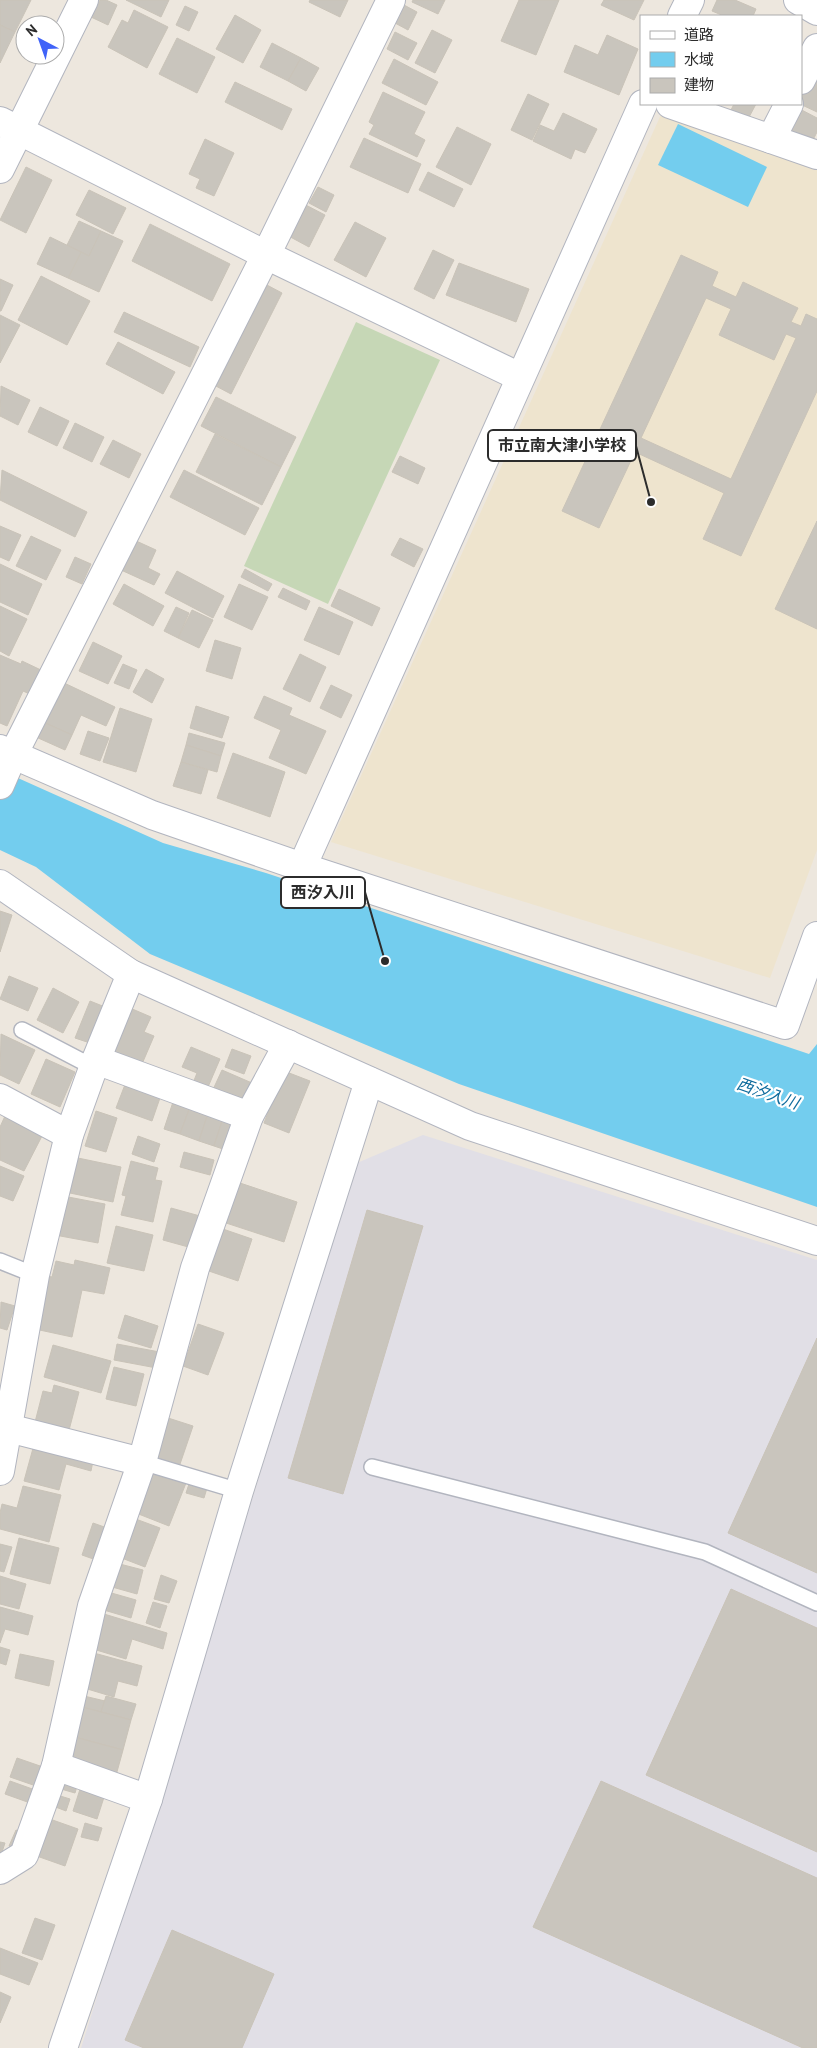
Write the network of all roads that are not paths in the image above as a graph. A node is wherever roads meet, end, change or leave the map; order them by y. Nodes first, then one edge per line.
1 (84, 0) edge
2 (391, 0) edge
3 (690, 0) edge
4 (798, 0) edge
5 (817, 11) edge
6 (682, 15) edge
7 (817, 48) edge
8 (802, 78) edge
9 (643, 105) edge
10 (673, 105) edge
11 (788, 105) edge
12 (10, 126) edge
13 (771, 139) junction
14 (817, 155) edge
15 (0, 169) edge
16 (266, 255) junction
17 (520, 377) junction
18 (7, 752) edge
19 (0, 785) edge
20 (302, 866) junction
21 (0, 884) edge
22 (817, 936) edge
23 (131, 974) junction
24 (22, 1030) dead end
25 (288, 1044) junction
26 (94, 1063) junction
27 (369, 1081) junction
28 (0, 1098) edge
29 (249, 1116) junction
30 (69, 1135) junction
31 (817, 1240) edge
32 (0, 1261) edge
33 (35, 1275) junction
34 (6, 1413) edge
35 (142, 1462) junction
36 (372, 1467) dead end
37 (0, 1471) edge
38 (239, 1491) junction
39 (817, 1603) edge
40 (56, 1766) junction
41 (148, 1799) junction
42 (0, 1870) edge
43 (63, 2048) edge

1 - 12 street
2 - 16 street
3 - 6 street
4 - 5 street
7 - 8 street
9 - 17 street
10 - 13 street
11 - 13 street
12 - 15 street
12 - 16 street
13 - 14 street
16 - 17 street
16 - 18 street
17 - 20 street
18 - 19 street
18 - 20 street
20 - 22 street
21 - 23 street
23 - 25 street
23 - 26 street
24 - 26 lane
25 - 27 street
25 - 29 street
26 - 29 street
26 - 30 street
27 - 31 street
27 - 38 street
28 - 30 street
29 - 35 street
30 - 33 street
32 - 33 lane
33 - 34 street
34 - 35 street
34 - 37 street
35 - 38 lane
35 - 40 street
36 - 39 lane
38 - 41 street
40 - 41 street
40 - 42 street
41 - 43 street

